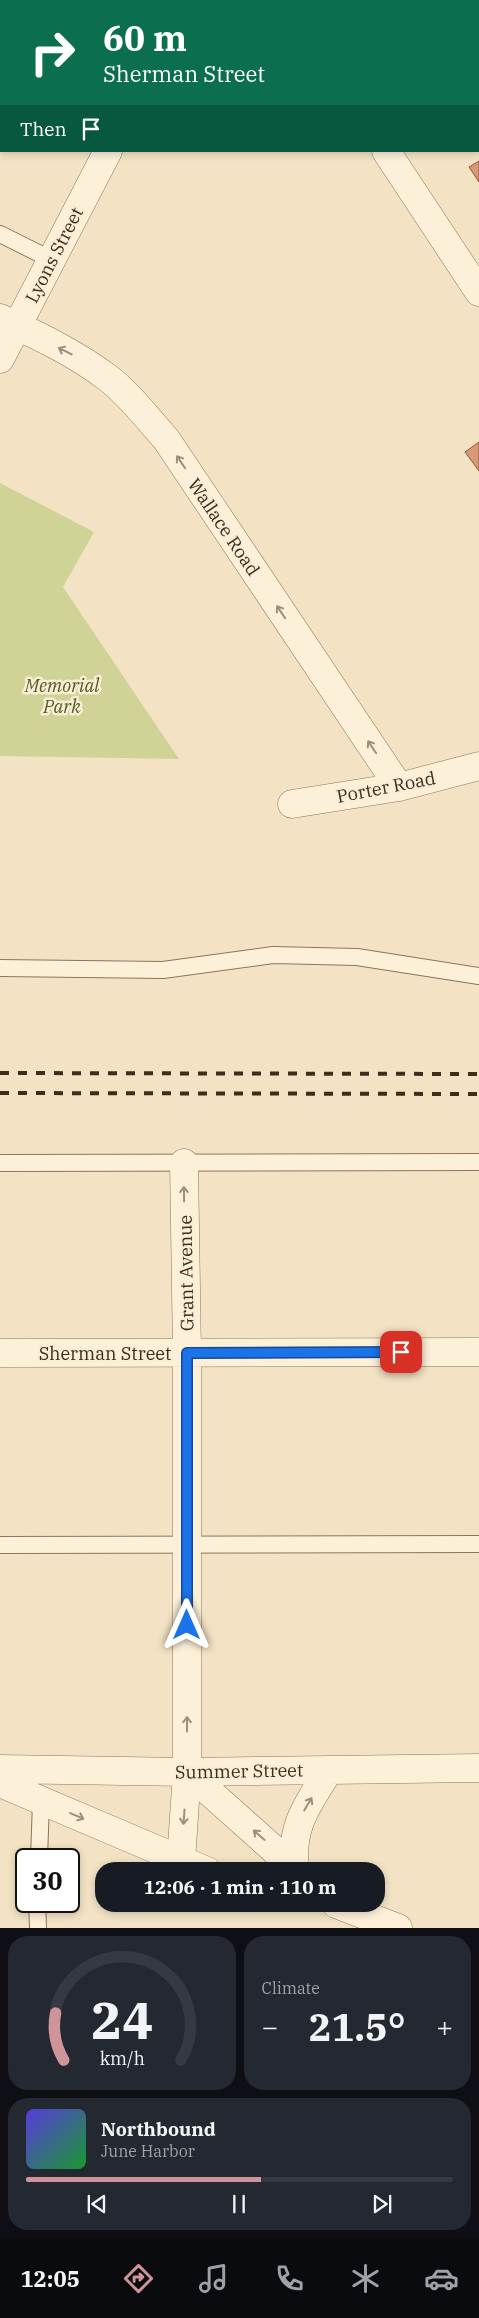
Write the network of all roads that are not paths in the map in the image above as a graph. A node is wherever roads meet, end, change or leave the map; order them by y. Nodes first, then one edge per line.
1 (107, 152) edge
2 (387, 152) edge
3 (0, 234) edge
4 (52, 260) junction
5 (475, 276) edge
6 (9, 322) edge
7 (0, 359) edge
8 (479, 766) edge
9 (399, 787) junction
10 (292, 804) dead end
11 (0, 968) edge
12 (479, 976) edge
13 (479, 1162) edge
14 (0, 1163) edge
15 (184, 1163) junction
16 (479, 1352) edge
17 (0, 1353) edge
18 (187, 1353) junction
19 (479, 1544) edge
20 (187, 1545) junction
21 (0, 1546) edge
22 (479, 1768) edge
23 (0, 1769) edge
24 (329, 1770) junction
25 (187, 1772) junction
26 (0, 1783) edge
27 (41, 1801) junction
28 (39, 1848) edge
29 (181, 1862) joint
30 (288, 1862) edge
31 (295, 1862) edge
32 (357, 1912) edge
33 (37, 1913) edge
34 (38, 1928) edge
35 (398, 1928) edge

1 - 4 street, Lyons Street
2 - 5 street
3 - 4 lane
4 - 6 street, Lyons Street
6 - 7 street, Lyons Street
9 -> 6 street, Wallace Road
8 - 9 street, Porter Road
9 - 10 street, Porter Road
11 - 12 lane
13 - 15 lane
14 - 15 lane
18 -> 15 street, Grant Avenue
16 - 18 street, Sherman Street
17 - 18 street, Sherman Street
18 - 20 street, Grant Avenue
19 - 20 lane
20 - 21 lane
25 -> 20 street, Grant Avenue
22 - 24 street, Summer Street
23 - 25 street, Summer Street
24 - 25 street, Summer Street
31 -> 24 street
25 -> 29 street, Grant Avenue
30 -> 25 street
26 - 27 street
27 - 28 lane
27 -> 29 street
32 - 35 street
33 - 34 lane

